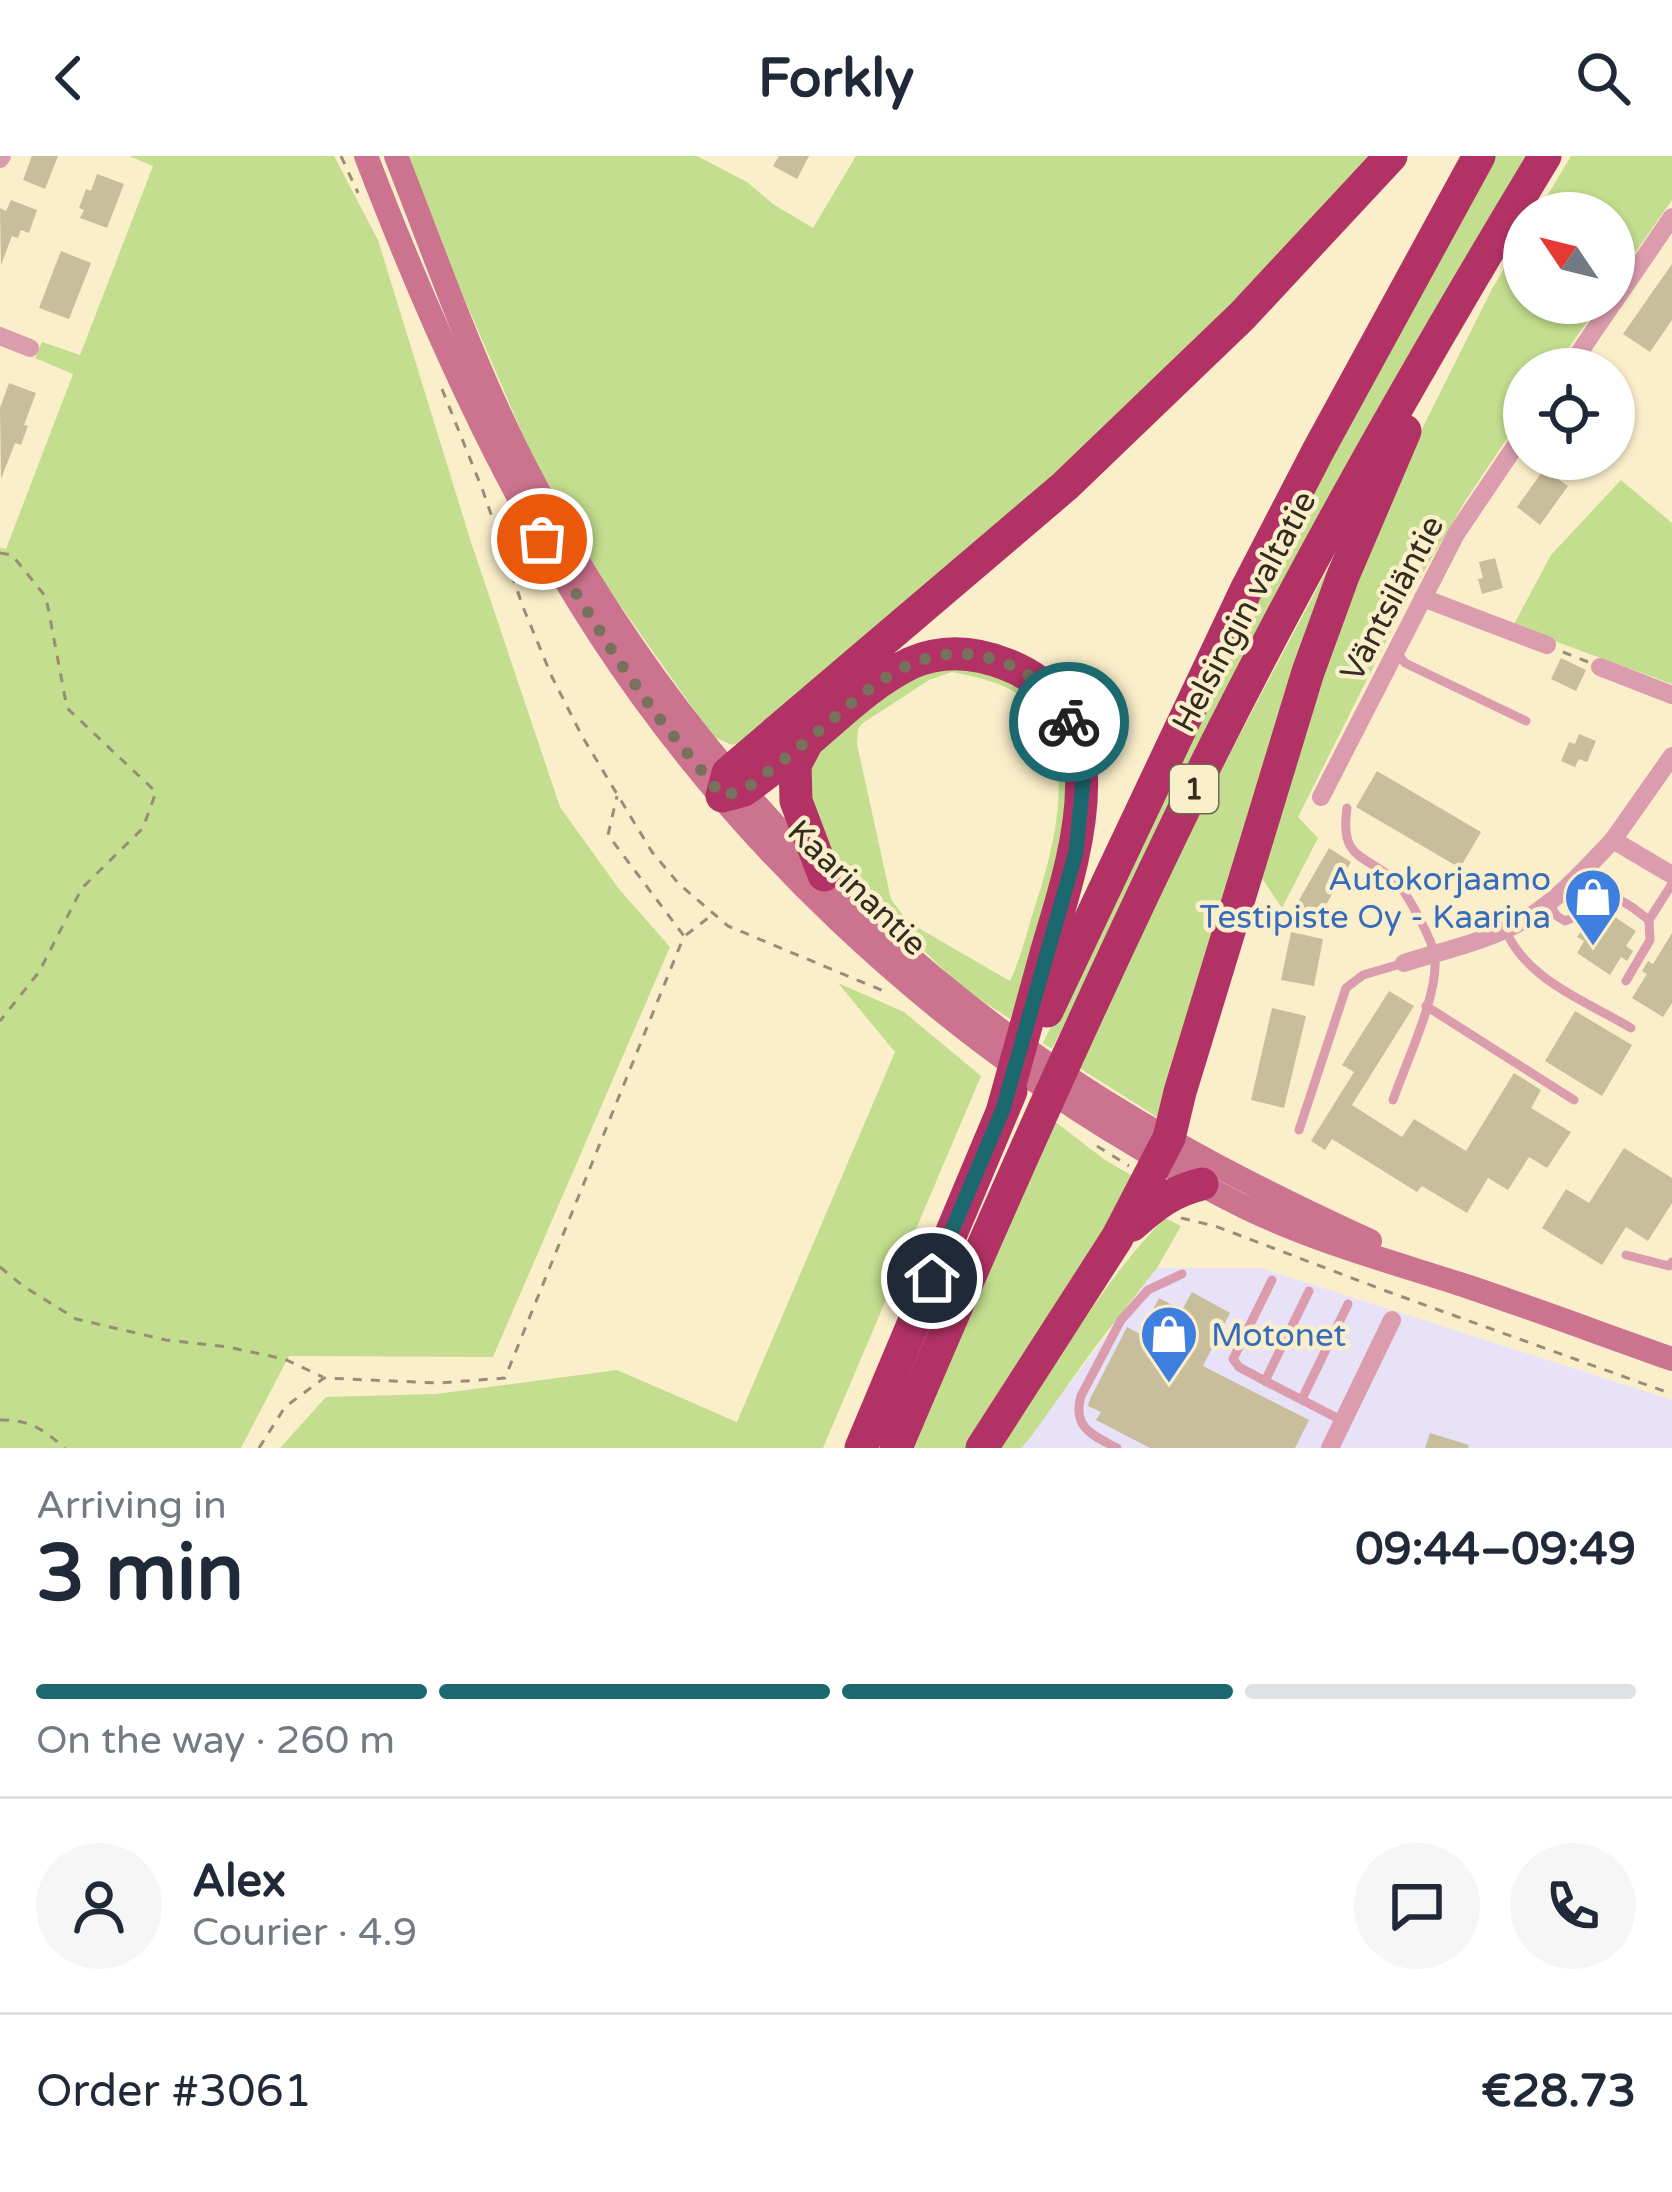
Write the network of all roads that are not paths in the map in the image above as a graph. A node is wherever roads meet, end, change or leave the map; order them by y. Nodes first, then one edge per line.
1 (365, 156) edge
2 (396, 156) edge
3 (1390, 156) edge
4 (1479, 156) edge
5 (1544, 156) edge
6 (1672, 217) edge
7 (1635, 271) edge
8 (1466, 286) junction
9 (0, 336) edge
10 (30, 348) dead end
11 (1503, 464) edge
12 (1423, 598) junction
13 (1547, 645) road end
14 (1395, 650) junction
15 (1600, 667) road end
16 (1672, 695) edge
17 (1526, 721) dead end
18 (807, 742) junction
19 (1672, 756) edge
20 (731, 786) junction
21 (1321, 797) dead end
22 (1347, 808) dead end
23 (1613, 840) junction
24 (824, 875) junction
25 (1672, 880) edge
26 (1548, 904) junction
27 (1649, 920) junction
28 (1505, 929) junction
29 (1435, 953) junction
30 (1404, 963) joint
31 (1626, 980) dead end
32 (1426, 1006) junction
33 (967, 1016) junction
34 (1631, 1028) dead end
35 (1393, 1100) dead end
36 (1574, 1100) dead end
37 (1003, 1109) junction
38 (1299, 1130) dead end
39 (1160, 1168) junction
40 (1202, 1184) joint
41 (1626, 1255) dead end
42 (1672, 1262) edge
43 (1182, 1274) dead end
44 (1272, 1280) dead end
45 (1476, 1289) junction
46 (1310, 1292) dead end
47 (1348, 1304) dead end
48 (1392, 1320) dead end
49 (1672, 1359) edge
50 (1265, 1381) junction
51 (1302, 1399) junction
52 (1343, 1421) junction
53 (861, 1448) edge
54 (896, 1448) edge
55 (982, 1448) edge
56 (1117, 1448) edge
57 (1330, 1448) edge

1 - 20 main road, Kaarinantie
2 - 20 main road, Kaarinantie
3 - 20 highway
4 - 37 highway, Helsingin valtatie / 1
5 - 8 highway, Helsingin valtatie / 1
6 - 7 street
8 - 39 highway
8 - 54 highway, Helsingin valtatie / 1
9 - 10 street
11 - 12 street, Väntsiläntie
12 - 13 street
12 - 14 street, Väntsiläntie
14 - 17 lane
14 - 21 street, Väntsiläntie
15 - 16 street
18 - 20 highway
18 - 24 highway
18 - 37 highway
19 - 23 street
20 - 24 main road, Kaarinantie
20 - 33 main road, Kaarinantie
22 - 29 lane
23 - 25 street
23 - 26 street
24 - 33 main road, Kaarinantie
25 - 27 lane
26 - 27 lane
26 - 28 street
27 - 31 lane
28 - 29 street
28 - 34 lane
29 - 30 street
29 - 32 lane
30 - 38 lane
32 - 35 lane
32 - 36 lane
33 - 39 main road, Kaarinantie
37 - 53 highway, Helsingin valtatie / 1
39 - 40 highway
39 - 45 main road, Kaarinantie
39 - 55 highway
40 - 45 main road, Kaarinantie
41 - 42 lane
43 - 56 lane
44 - 50 lane
45 - 49 main road, Kaarinantie
46 - 50 lane
47 - 51 lane
48 - 52 street
50 - 51 lane
51 - 52 lane
52 - 57 street

